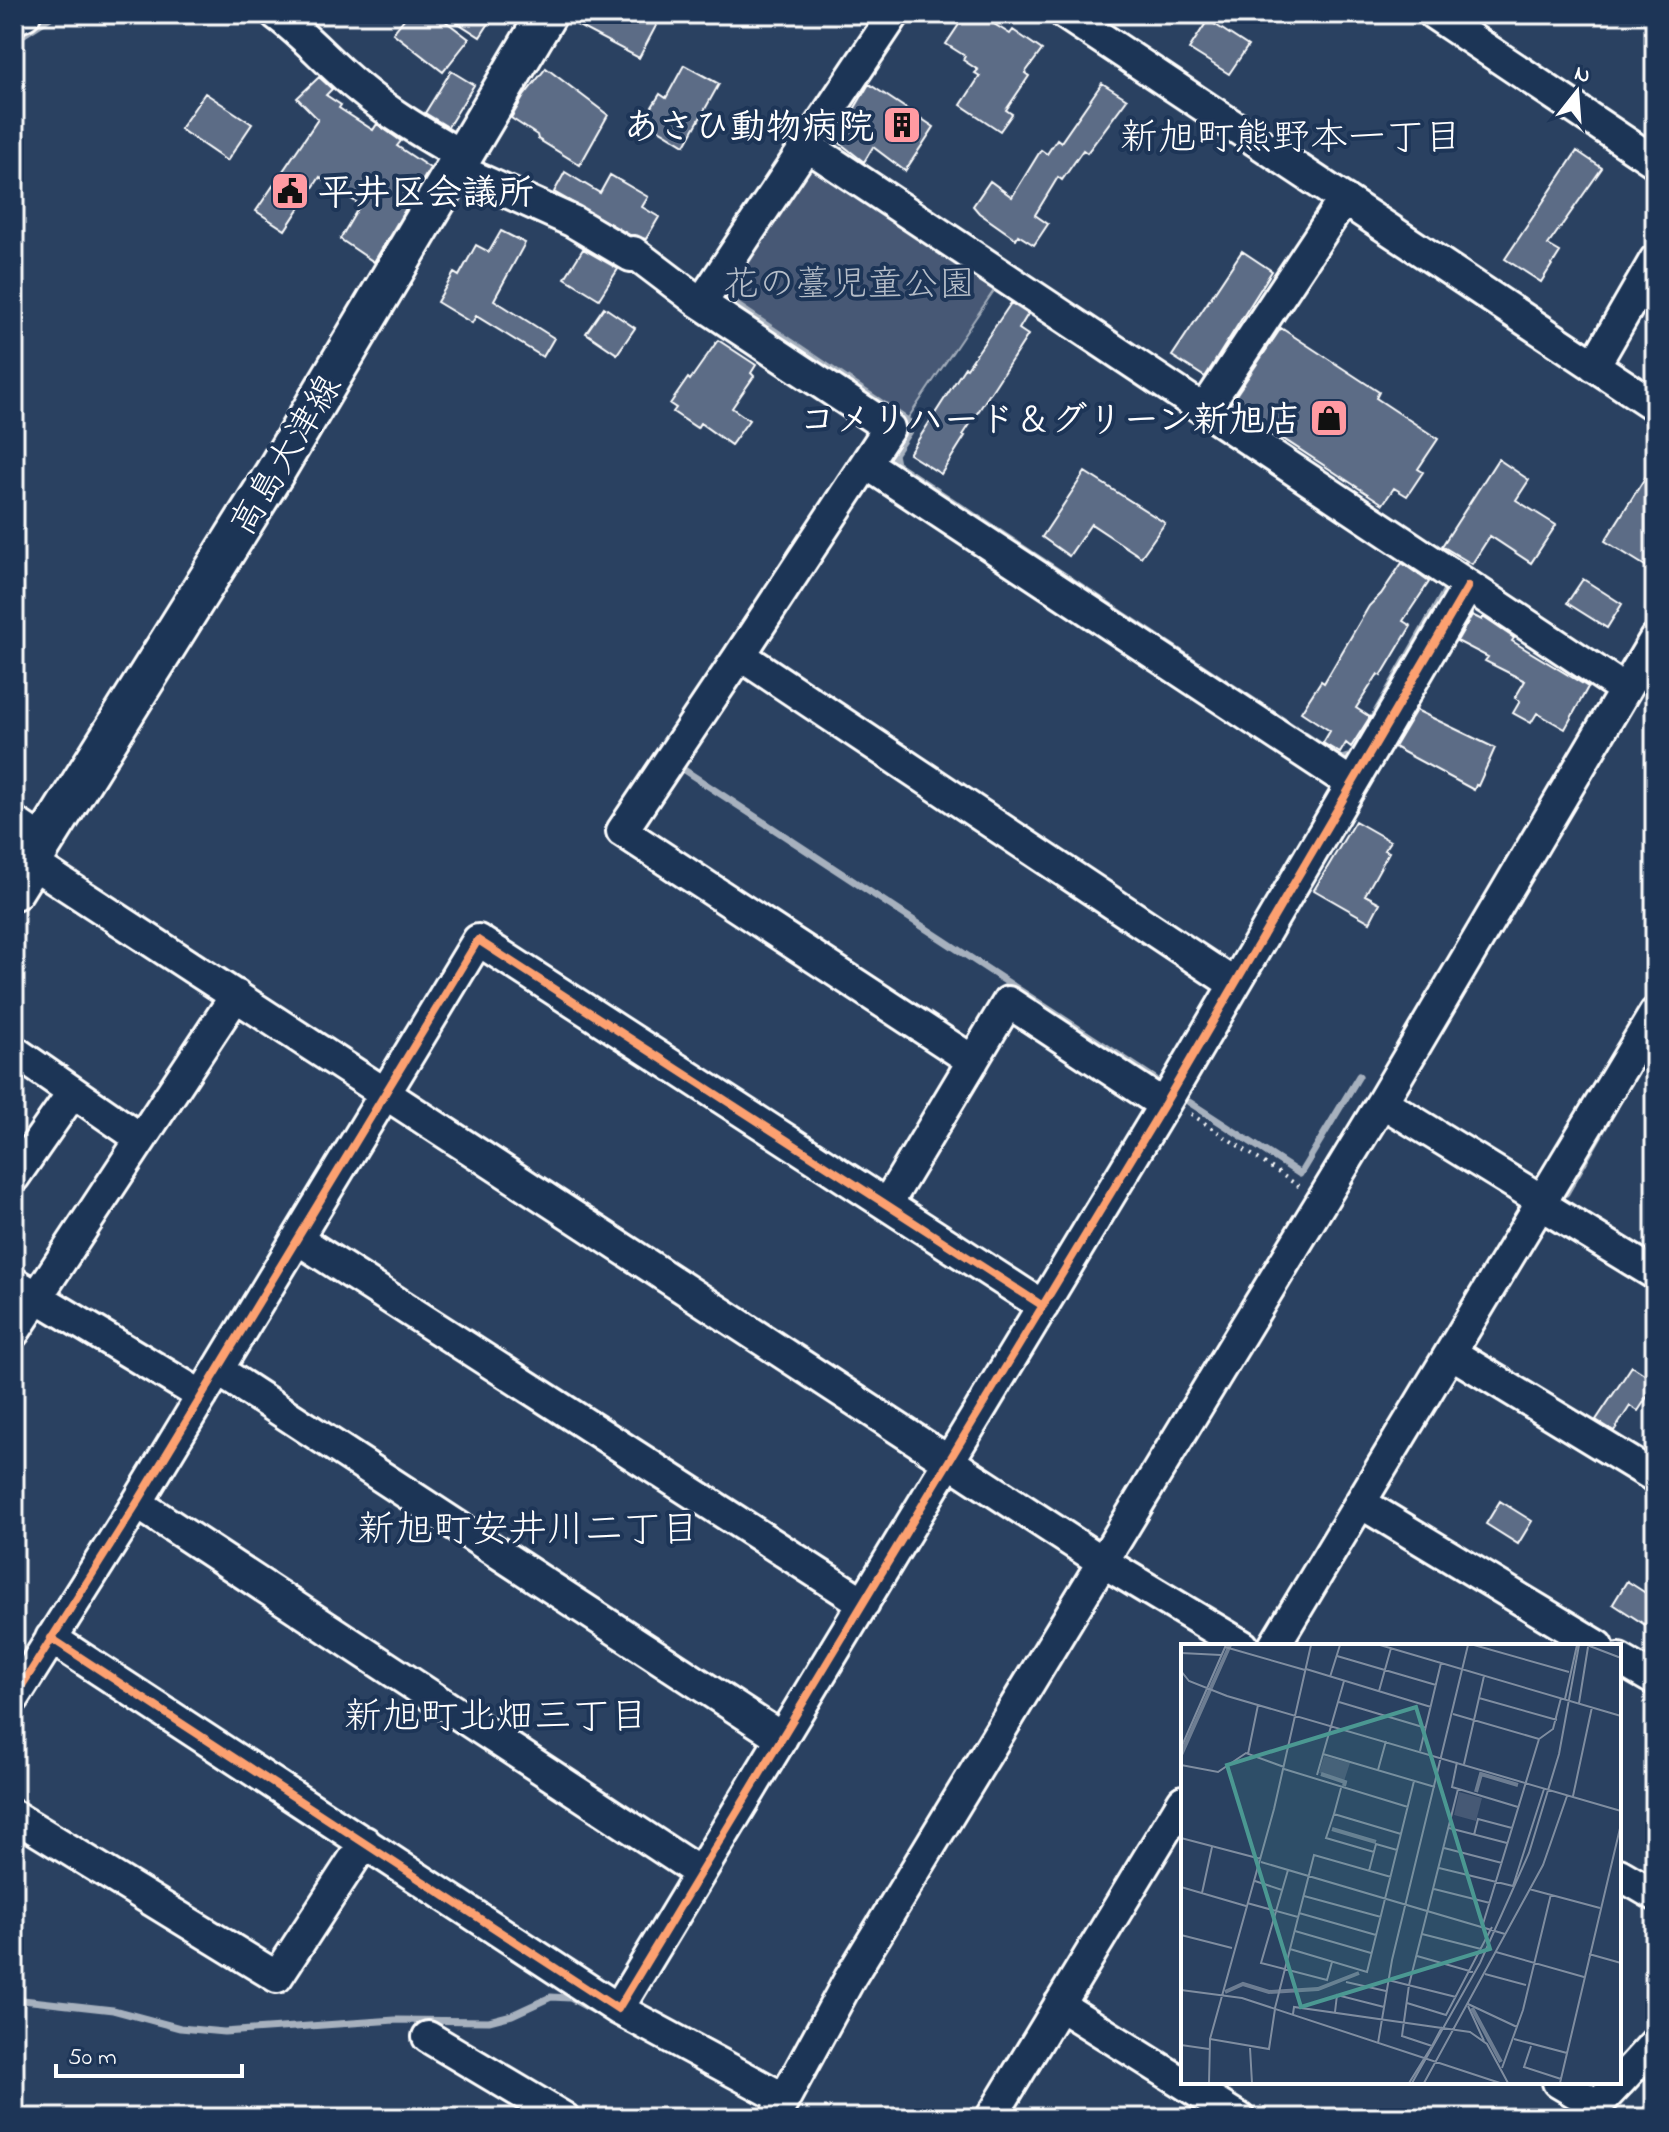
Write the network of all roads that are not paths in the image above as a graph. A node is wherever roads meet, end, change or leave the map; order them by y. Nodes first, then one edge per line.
1 (25, 14) edge
2 (276, 14) edge
3 (547, 14) edge
4 (894, 14) edge
5 (1065, 14) edge
6 (1434, 14) edge
7 (14, 19) edge
8 (806, 145) junction
9 (458, 162) junction
10 (1655, 162) edge
11 (1344, 199) junction
12 (1655, 260) edge
13 (702, 302) junction
14 (1594, 366) junction
15 (1655, 406) edge
16 (1205, 409) junction
17 (867, 464) junction
18 (1468, 586) junction
19 (1655, 639) edge
20 (740, 655) junction
21 (1625, 690) junction
22 (1352, 784) junction
23 (14, 822) edge
24 (31, 865) edge
25 (1234, 984) junction
26 (236, 995) junction
27 (1655, 1013) edge
28 (14, 1051) edge
29 (973, 1061) junction
30 (1643, 1062) edge
31 (73, 1092) junction
32 (386, 1093) junction
33 (1166, 1102) junction
34 (1382, 1102) junction
35 (141, 1139) junction
36 (14, 1177) edge
37 (1542, 1202) junction
38 (887, 1204) junction
39 (298, 1239) junction
40 (1655, 1274) edge
41 (25, 1290) edge
42 (1043, 1306) junction
43 (14, 1332) edge
44 (1451, 1353) junction
45 (218, 1370) junction
46 (202, 1396) junction
47 (949, 1462) junction
48 (1655, 1477) edge
49 (137, 1503) junction
50 (1361, 1503) junction
51 (1103, 1562) junction
52 (864, 1603) junction
53 (51, 1638) junction
54 (1240, 1644) edge
55 (1275, 1644) edge
56 (1595, 1644) edge
57 (1621, 1660) edge
58 (1655, 1680) edge
59 (14, 1698) edge
60 (782, 1738) junction
61 (1181, 1809) edge
62 (14, 1816) edge
63 (365, 1842) junction
64 (1171, 1848) edge
65 (700, 1873) junction
66 (1621, 1875) edge
67 (1655, 1895) edge
68 (1059, 2005) junction
69 (618, 2009) junction
70 (428, 2037) dead end
71 (1655, 2043) edge
72 (1621, 2080) edge
73 (1181, 2082) edge
74 (1185, 2084) edge
75 (1560, 2084) edge
76 (1617, 2084) edge
77 (778, 2108) edge
78 (1591, 2112) edge
79 (564, 2118) edge
80 (991, 2118) edge
81 (1239, 2118) edge

1 - 7 street
2 - 9 street
3 - 9 main road, 高島大津線
4 - 8 street
5 - 11 street
6 - 10 street
8 - 13 street
8 - 16 street
9 - 13 street
9 - 24 main road, 高島大津線
11 - 14 street
11 - 16 street
12 - 14 street
13 - 17 street
14 - 15 street
16 - 18 street
17 - 20 street
17 - 22 street
18 - 21 street
18 - 22 street
19 - 21 street
20 - 25 street
20 - 29 street
21 - 34 street
22 - 25 street
23 - 24 street
24 - 26 street
25 - 33 street
26 - 32 street
26 - 35 street
27 - 30 street
28 - 31 street
29 - 33 street
29 - 38 street
30 - 37 street
31 - 35 street
31 - 36 street
32 - 38 street
32 - 39 street
32 - 47 street
33 - 42 street
34 - 37 street
34 - 51 street
35 - 41 street
37 - 40 street
37 - 44 street
38 - 42 street
39 - 45 street
39 - 52 street
41 - 43 street
41 - 46 street
42 - 47 street
44 - 48 street
44 - 50 street
45 - 46 street
45 - 60 street
46 - 49 street
47 - 51 street
47 - 52 street
49 - 53 street
49 - 65 street
50 - 55 street
50 - 56 street
51 - 54 street
51 - 77 street
52 - 60 street
53 - 59 street
53 - 63 street
57 - 58 street
60 - 65 street
61 - 64 street
62 - 63 street
63 - 69 street
64 - 68 street
65 - 69 street
66 - 67 street
68 - 73 street
68 - 80 street
69 - 77 street
70 - 79 street
71 - 72 street
74 - 81 street
75 - 78 street
76 - 78 street

